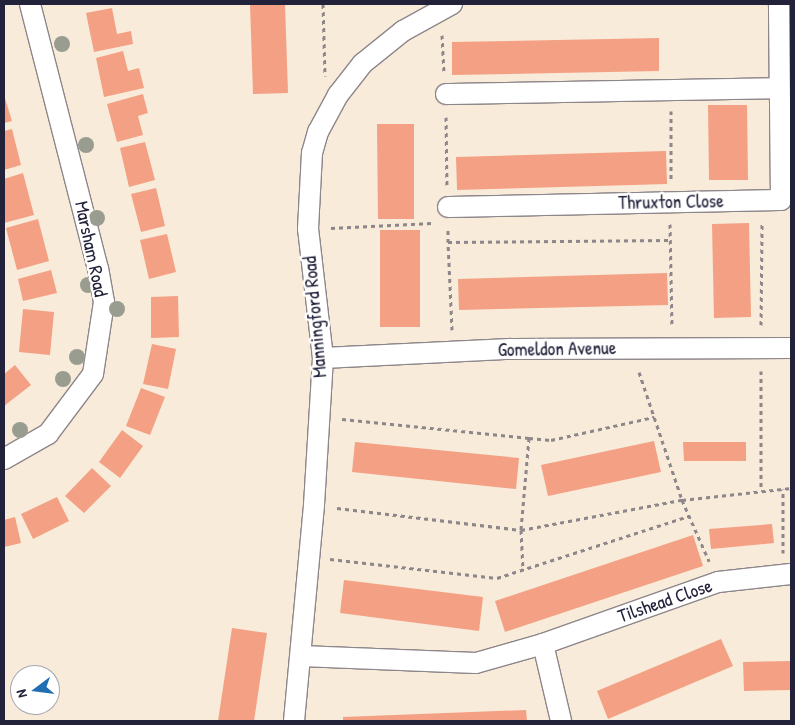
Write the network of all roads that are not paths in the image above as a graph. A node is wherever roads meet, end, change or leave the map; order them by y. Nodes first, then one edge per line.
1 (30, 4) edge
2 (779, 4) edge
3 (446, 7) edge
4 (778, 88) junction
5 (446, 94) road end
6 (448, 215) road end
7 (791, 348) edge
8 (322, 358) junction
9 (4, 459) edge
10 (787, 574) edge
11 (543, 644) junction
12 (301, 656) junction
13 (294, 721) edge
14 (561, 721) edge

1 - 9 street, Marsham Road
2 - 4 street, Thruxton Close
3 - 8 street, Manningford Road
4 - 5 street
4 - 6 street, Thruxton Close
7 - 8 street, Gomeldon Avenue
8 - 12 street, Manningford Road
10 - 11 street, Tilshead Close
11 - 12 street, Tilshead Close
11 - 14 street
12 - 13 street, Manningford Road

